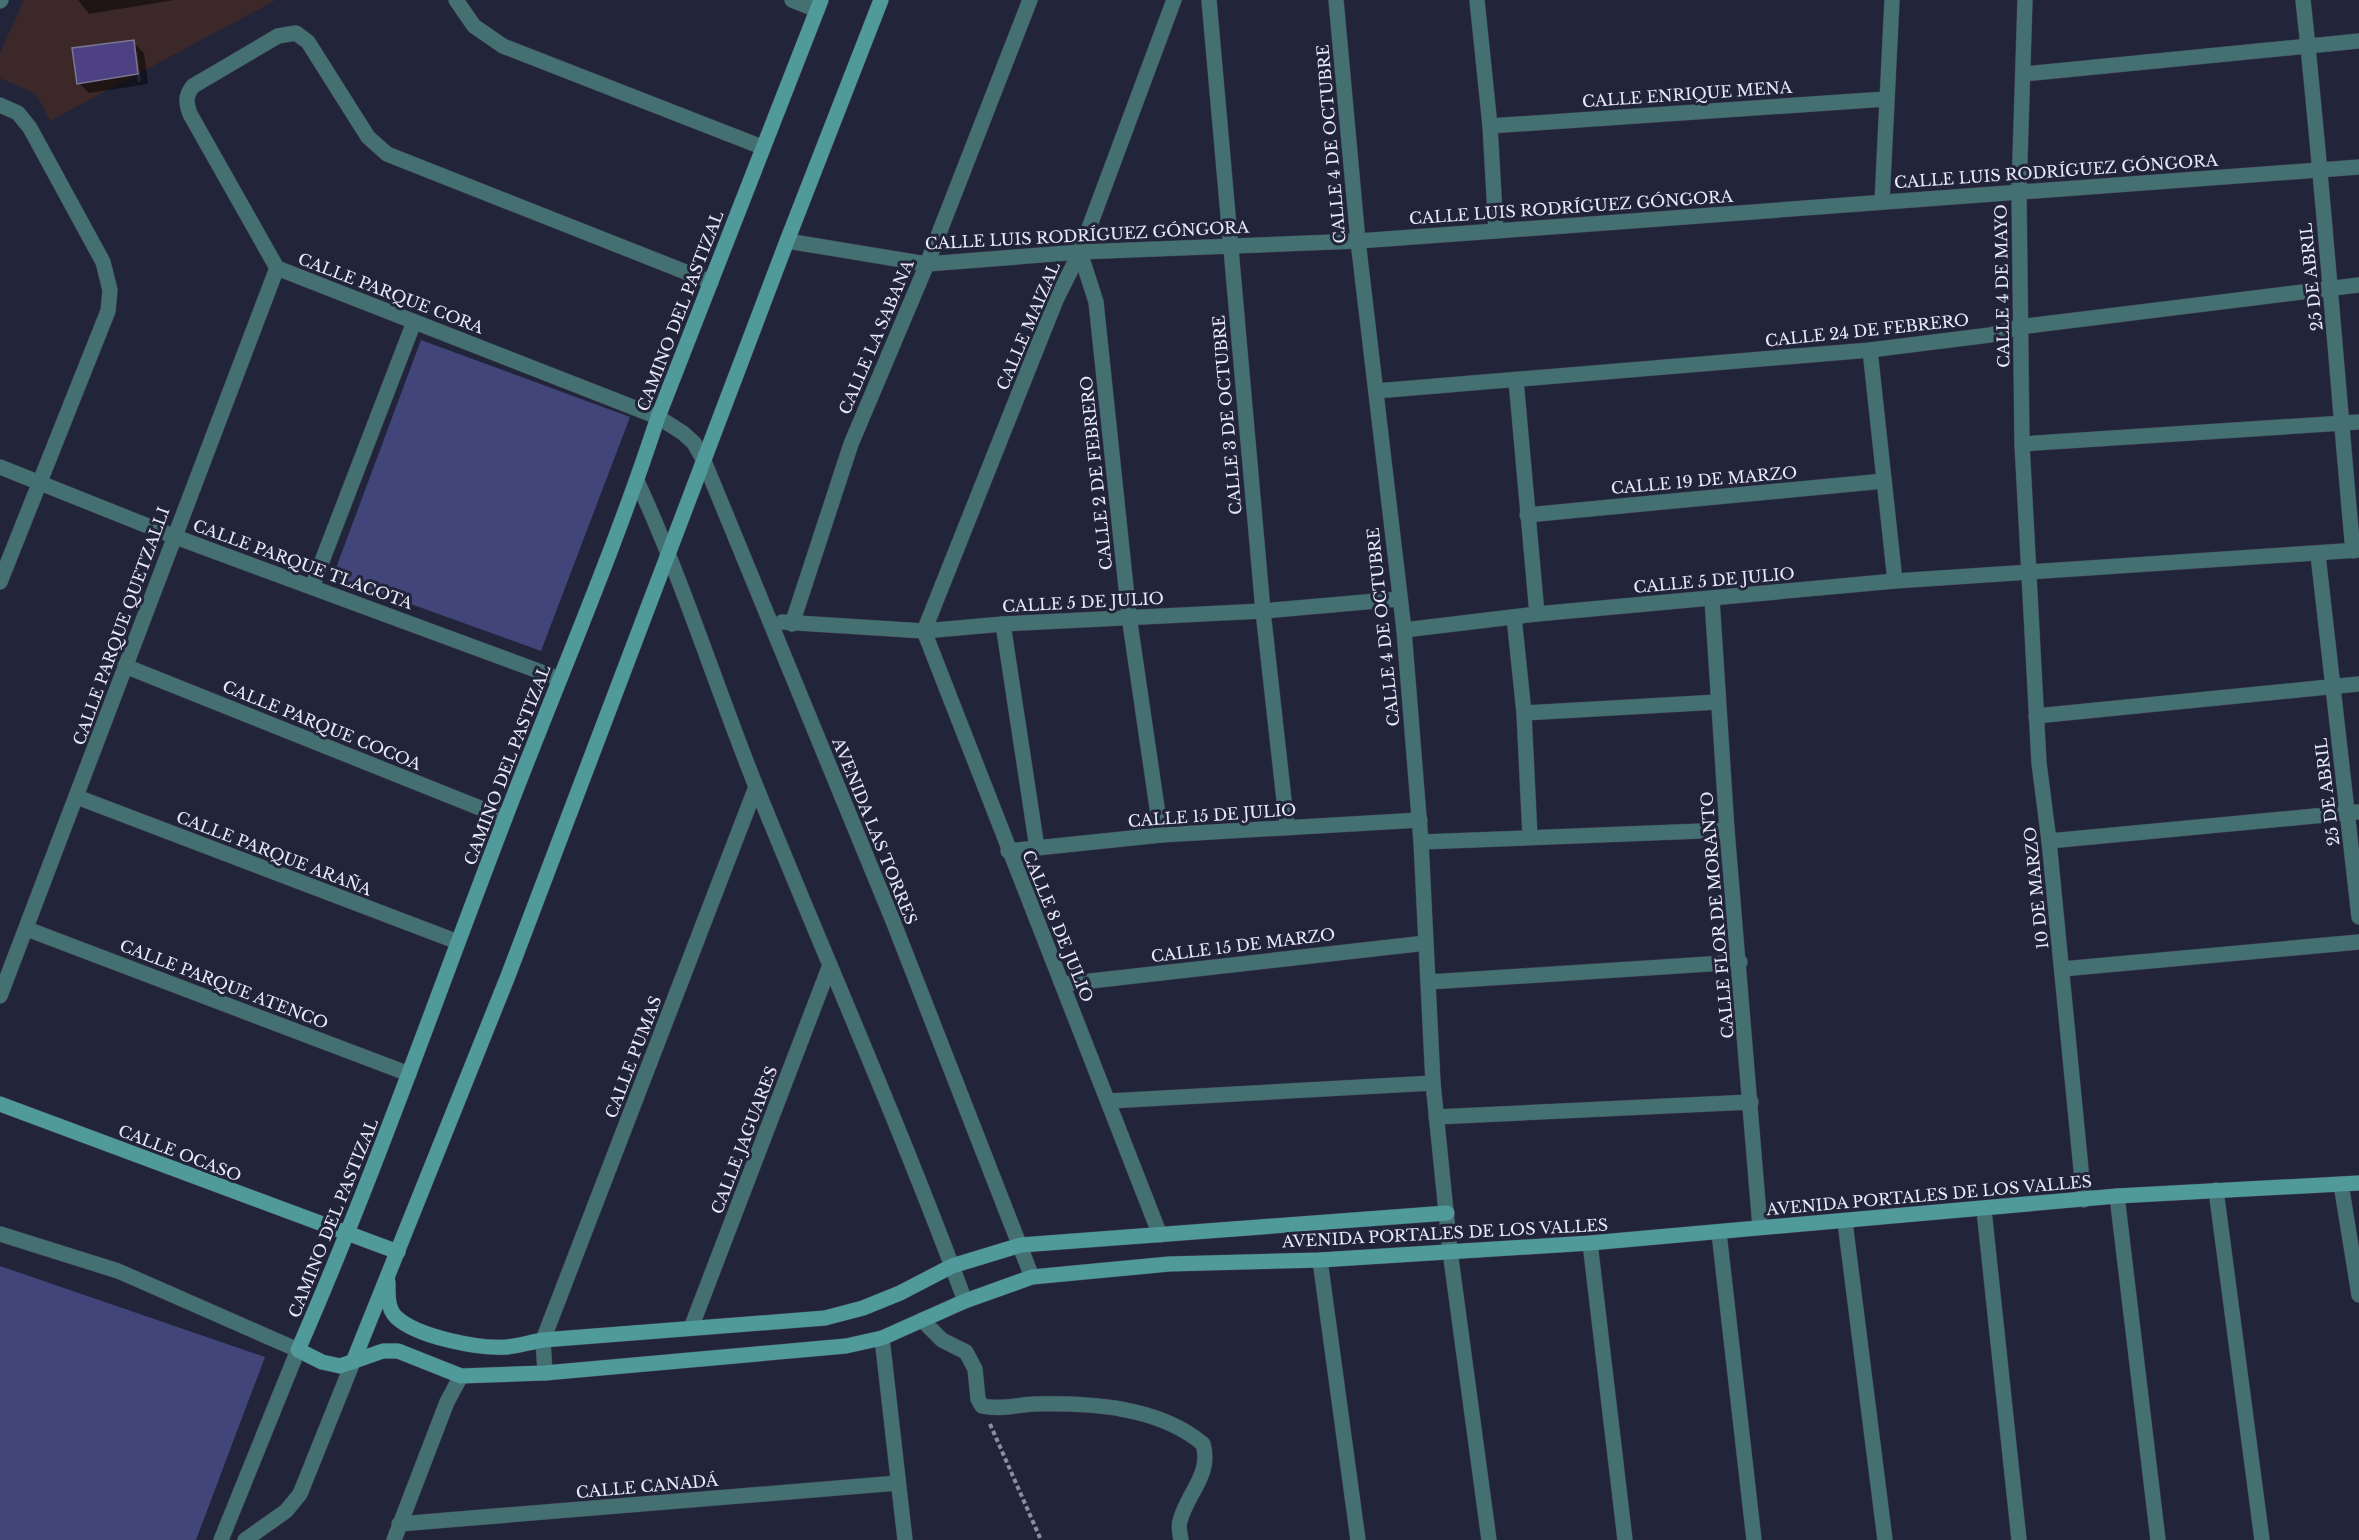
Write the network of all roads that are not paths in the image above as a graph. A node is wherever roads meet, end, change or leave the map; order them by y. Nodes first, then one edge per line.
1 (456, 0) edge
2 (792, 0) edge
3 (881, 0) edge
4 (1030, 0) edge
5 (1174, 0) edge
6 (1209, 0) edge
7 (1336, 0) edge
8 (1478, 0) edge
9 (1892, 0) edge
10 (2025, 0) edge
11 (2304, 0) edge
12 (819, 5) edge
13 (2359, 41) edge
14 (2308, 46) junction
15 (2024, 74) junction
16 (1886, 99) junction
17 (0, 105) edge
18 (1491, 126) junction
19 (762, 147) junction
20 (2359, 167) edge
21 (2318, 171) junction
22 (2019, 191) junction
23 (1882, 202) junction
24 (1496, 231) junction
25 (787, 241) junction
26 (1358, 241) junction
27 (1230, 245) junction
28 (1080, 252) junction
29 (927, 264) junction
30 (277, 268) junction
31 (711, 282) junction
32 (2359, 285) edge
33 (2332, 288) junction
34 (414, 322) junction
35 (2019, 327) junction
36 (1870, 350) junction
37 (1516, 380) junction
38 (1376, 391) junction
39 (658, 417) junction
40 (2359, 422) edge
41 (2342, 424) junction
42 (2022, 444) junction
43 (704, 461) junction
44 (0, 467) edge
45 (637, 481) junction
46 (1884, 481) junction
47 (38, 482) junction
48 (1527, 515) junction
49 (173, 536) junction
50 (2356, 551) edge
51 (668, 554) junction
52 (2318, 555) junction
53 (2028, 573) junction
54 (1895, 581) junction
55 (0, 582) edge
56 (312, 587) junction
57 (1399, 599) junction
58 (1712, 599) junction
59 (1263, 611) junction
60 (1537, 614) junction
61 (1129, 616) junction
62 (1514, 617) junction
63 (769, 619) junction
64 (792, 624) junction
65 (1003, 624) junction
66 (1404, 630) junction
67 (924, 631) junction
68 (126, 666) junction
69 (560, 679) junction
70 (2359, 684) edge
71 (2332, 687) junction
72 (1718, 702) junction
73 (1524, 713) junction
74 (2036, 716) junction
75 (756, 787) junction
76 (77, 797) junction
77 (2354, 812) edge
78 (505, 818) junction
79 (1420, 820) junction
80 (1287, 827) junction
81 (1727, 830) junction
82 (1161, 835) junction
83 (1530, 837) junction
84 (2049, 841) junction
85 (1421, 842) junction
86 (1036, 848) junction
87 (1008, 851) junction
88 (2359, 917) edge
89 (27, 929) junction
90 (458, 942) junction
91 (2359, 942) edge
92 (1426, 943) junction
93 (1740, 962) junction
94 (830, 965) junction
95 (2062, 969) junction
96 (1430, 982) junction
97 (1064, 984) junction
98 (0, 996) edge
99 (409, 1074) junction
100 (1433, 1083) junction
101 (1109, 1101) junction
102 (1751, 1102) junction
103 (0, 1104) edge
104 (1437, 1117) junction
105 (2359, 1183) edge
106 (2341, 1184) junction
107 (2216, 1190) junction
108 (2117, 1196) junction
109 (2084, 1200) junction
110 (1984, 1210) junction
111 (1447, 1213) junction
112 (1845, 1222) junction
113 (1760, 1227) junction
114 (1719, 1233) junction
115 (0, 1234) edge
116 (348, 1235) junction
117 (1160, 1235) junction
118 (1590, 1243) junction
119 (1021, 1245) junction
120 (1450, 1251) junction
121 (398, 1252) junction
122 (1320, 1260) junction
123 (952, 1266) junction
124 (388, 1277) junction
125 (1032, 1277) junction
126 (2359, 1294) edge
127 (965, 1300) junction
128 (922, 1320) junction
129 (691, 1328) junction
130 (882, 1338) junction
131 (543, 1340) junction
132 (298, 1350) junction
133 (354, 1362) junction
134 (545, 1373) junction
135 (461, 1376) junction
136 (898, 1483) junction
137 (399, 1524) junction
138 (221, 1540) edge
139 (245, 1540) edge
140 (394, 1540) edge
141 (905, 1540) edge
142 (1180, 1540) edge
143 (1358, 1540) edge
144 (1489, 1540) edge
145 (1625, 1540) edge
146 (1754, 1540) edge
147 (1885, 1540) edge
148 (2019, 1540) edge
149 (2158, 1540) edge
150 (2262, 1540) edge

1 - 19 street
2 - 12 street
3 - 25 street
4 - 29 street, CALLE LA SABANA
5 - 28 street, CALLE MAIZAL
6 - 27 street, CALLE 3 DE OCTUBRE
7 - 26 street, CALLE 4 DE OCTUBRE
8 - 18 street
9 - 16 street
10 - 15 street, CALLE 4 DE MAYO
11 - 14 street, 25 DE ABRIL
12 - 19 street, CAMINO DEL PASTIZAL
13 - 14 street
14 - 15 street
14 - 21 street, 25 DE ABRIL
15 - 22 street, CALLE 4 DE MAYO
16 - 18 street, CALLE ENRIQUE MENA
16 - 23 street
17 - 47 street
18 - 24 street
19 - 31 street, CAMINO DEL PASTIZAL
20 - 21 street, CALLE LUIS RODRÍGUEZ GÓNGORA
21 - 22 street, CALLE LUIS RODRÍGUEZ GÓNGORA
21 - 33 street, 25 DE ABRIL
22 - 23 street, CALLE LUIS RODRÍGUEZ GÓNGORA
22 - 35 street, CALLE 4 DE MAYO
23 - 24 street, CALLE LUIS RODRÍGUEZ GÓNGORA
24 - 26 street, CALLE LUIS RODRÍGUEZ GÓNGORA
25 - 29 street, CALLE LUIS RODRÍGUEZ GÓNGORA
25 - 43 street
26 - 27 street, CALLE LUIS RODRÍGUEZ GÓNGORA
26 - 38 street, CALLE 4 DE OCTUBRE
27 - 28 street, CALLE LUIS RODRÍGUEZ GÓNGORA
27 - 59 street, CALLE 3 DE OCTUBRE
28 - 29 street, CALLE LUIS RODRÍGUEZ GÓNGORA
28 - 61 street, CALLE 2 DE FEBRERO
28 - 67 street, CALLE MAIZAL
29 - 64 street, CALLE LA SABANA
30 - 31 street, CALLE PARQUE CORA
30 - 34 street, CALLE PARQUE CORA
30 - 49 street, CALLE PARQUE QUETZALLI
31 - 39 street, CAMINO DEL PASTIZAL
32 - 33 street, CALLE 24 DE FEBRERO
33 - 35 street, CALLE 24 DE FEBRERO
33 - 41 street, 25 DE ABRIL
34 - 39 street, CALLE PARQUE CORA
34 - 56 street
35 - 36 street, CALLE 24 DE FEBRERO
35 - 42 street, CALLE 4 DE MAYO
36 - 37 street, CALLE 24 DE FEBRERO
36 - 46 street
37 - 38 street, CALLE 24 DE FEBRERO
37 - 48 street
38 - 57 street, CALLE 4 DE OCTUBRE
39 - 43 street, AVENIDA LAS TORRES
39 - 45 street, CAMINO DEL PASTIZAL
40 - 41 street
41 - 42 street
41 - 50 street, 25 DE ABRIL
42 - 53 street, CALLE 4 DE MAYO
43 - 51 street
43 - 63 street, AVENIDA LAS TORRES
44 - 47 street, CALLE PARQUE TLACOTA
45 - 51 street
45 - 69 street, CAMINO DEL PASTIZAL
46 - 48 street, CALLE 19 DE MARZO
46 - 54 street
47 - 49 street, CALLE PARQUE TLACOTA
47 - 55 street
48 - 60 street
49 - 56 street, CALLE PARQUE TLACOTA
49 - 68 street, CALLE PARQUE QUETZALLI
50 - 52 street, CALLE 5 DE JULIO
51 - 75 street
51 - 121 street
52 - 53 street, CALLE 5 DE JULIO
52 - 71 street, 25 DE ABRIL
53 - 54 street, CALLE 5 DE JULIO
53 - 74 street, 10 DE MARZO
54 - 58 street, CALLE 5 DE JULIO
56 - 69 street, CALLE PARQUE TLACOTA
57 - 59 street, CALLE 5 DE JULIO
57 - 66 street, CALLE 4 DE OCTUBRE
58 - 60 street, CALLE 5 DE JULIO
58 - 72 street, CALLE FLOR DE MORANTO
59 - 61 street, CALLE 5 DE JULIO
59 - 80 street, CALLE 3 DE OCTUBRE
60 - 62 street, CALLE 5 DE JULIO
61 - 65 street, CALLE 5 DE JULIO
61 - 82 street, CALLE 2 DE FEBRERO
62 - 66 street, CALLE 5 DE JULIO
62 - 73 street
63 - 64 street, CALLE 5 DE JULIO
63 - 119 street, AVENIDA LAS TORRES
64 - 67 street, CALLE 5 DE JULIO
65 - 67 street, CALLE 5 DE JULIO
65 - 86 street
66 - 79 street, CALLE 4 DE OCTUBRE
67 - 87 street, CALLE 8 DE JULIO
68 - 76 street, CALLE PARQUE QUETZALLI
68 - 78 street, CALLE PARQUE COCOA
69 - 78 street, CAMINO DEL PASTIZAL
70 - 71 street
71 - 74 street
71 - 77 street, 25 DE ABRIL
72 - 73 street
72 - 81 street, CALLE FLOR DE MORANTO
73 - 83 street
74 - 84 street, 10 DE MARZO
75 - 94 street
75 - 131 street, CALLE PUMAS
76 - 89 street, CALLE PARQUE QUETZALLI
76 - 90 street, CALLE PARQUE ARAÑA
77 - 84 street
77 - 88 street, 25 DE ABRIL
78 - 90 street, CAMINO DEL PASTIZAL
79 - 80 street, CALLE 15 DE JULIO
79 - 85 street, CALLE 4 DE OCTUBRE
80 - 82 street, CALLE 15 DE JULIO
81 - 83 street
81 - 93 street, CALLE FLOR DE MORANTO
82 - 86 street, CALLE 15 DE JULIO
83 - 85 street
84 - 95 street, 10 DE MARZO
85 - 92 street, CALLE 4 DE OCTUBRE
86 - 87 street, CALLE 15 DE JULIO
87 - 97 street, CALLE 8 DE JULIO
89 - 98 street, CALLE PARQUE QUETZALLI
89 - 99 street, CALLE PARQUE ATENCO
90 - 99 street, CAMINO DEL PASTIZAL
91 - 95 street
92 - 96 street, CALLE 4 DE OCTUBRE
92 - 97 street, CALLE 15 DE MARZO
93 - 96 street
93 - 102 street, CALLE FLOR DE MORANTO
94 - 123 street
94 - 129 street, CALLE JAGUARES
95 - 109 street, 10 DE MARZO
96 - 100 street, CALLE 4 DE OCTUBRE
97 - 101 street, CALLE 8 DE JULIO
99 - 116 street, CAMINO DEL PASTIZAL
100 - 101 street
100 - 104 street, CALLE 4 DE OCTUBRE
101 - 117 street, CALLE 8 DE JULIO
102 - 104 street
102 - 113 street, CALLE FLOR DE MORANTO
103 - 116 street, CALLE OCASO
104 - 111 street, CALLE 4 DE OCTUBRE
105 - 106 street, AVENIDA PORTALES DE LOS VALLES
106 - 107 street, AVENIDA PORTALES DE LOS VALLES
106 - 126 street
107 - 108 street, AVENIDA PORTALES DE LOS VALLES
107 - 150 street
108 - 109 street, AVENIDA PORTALES DE LOS VALLES
108 - 149 street
109 - 110 street, AVENIDA PORTALES DE LOS VALLES
110 - 112 street, AVENIDA PORTALES DE LOS VALLES
110 - 148 street
111 - 117 street, AVENIDA PORTALES DE LOS VALLES
111 - 120 street, CALLE 4 DE OCTUBRE
112 - 113 street, AVENIDA PORTALES DE LOS VALLES
112 - 147 street
113 - 114 street, AVENIDA PORTALES DE LOS VALLES
114 - 118 street, AVENIDA PORTALES DE LOS VALLES
114 - 146 street
115 - 132 street
116 - 121 street, CALLE OCASO
116 - 132 street, CAMINO DEL PASTIZAL
117 - 119 street, AVENIDA PORTALES DE LOS VALLES
118 - 120 street, AVENIDA PORTALES DE LOS VALLES
118 - 145 street
119 - 123 street, AVENIDA PORTALES DE LOS VALLES
119 - 125 street, AVENIDA LAS TORRES
120 - 122 street, AVENIDA PORTALES DE LOS VALLES
120 - 144 street, CALLE 4 DE OCTUBRE
121 - 124 street
122 - 125 street, AVENIDA PORTALES DE LOS VALLES
122 - 143 street
123 - 127 street
123 - 129 street, AVENIDA PORTALES DE LOS VALLES
124 - 131 street, AVENIDA PORTALES DE LOS VALLES
124 - 133 street
125 - 127 street, AVENIDA PORTALES DE LOS VALLES
127 - 128 street, AVENIDA PORTALES DE LOS VALLES
128 - 130 street, AVENIDA PORTALES DE LOS VALLES
128 - 142 street
129 - 131 street, AVENIDA PORTALES DE LOS VALLES
130 - 134 street, AVENIDA PORTALES DE LOS VALLES
130 - 136 street
131 - 134 street
132 - 133 street
132 - 138 street, CAMINO DEL PASTIZAL
133 - 135 street
133 - 139 street
134 - 135 street, AVENIDA PORTALES DE LOS VALLES
135 - 137 street
136 - 137 street, CALLE CANADÁ
136 - 141 street
137 - 140 street

